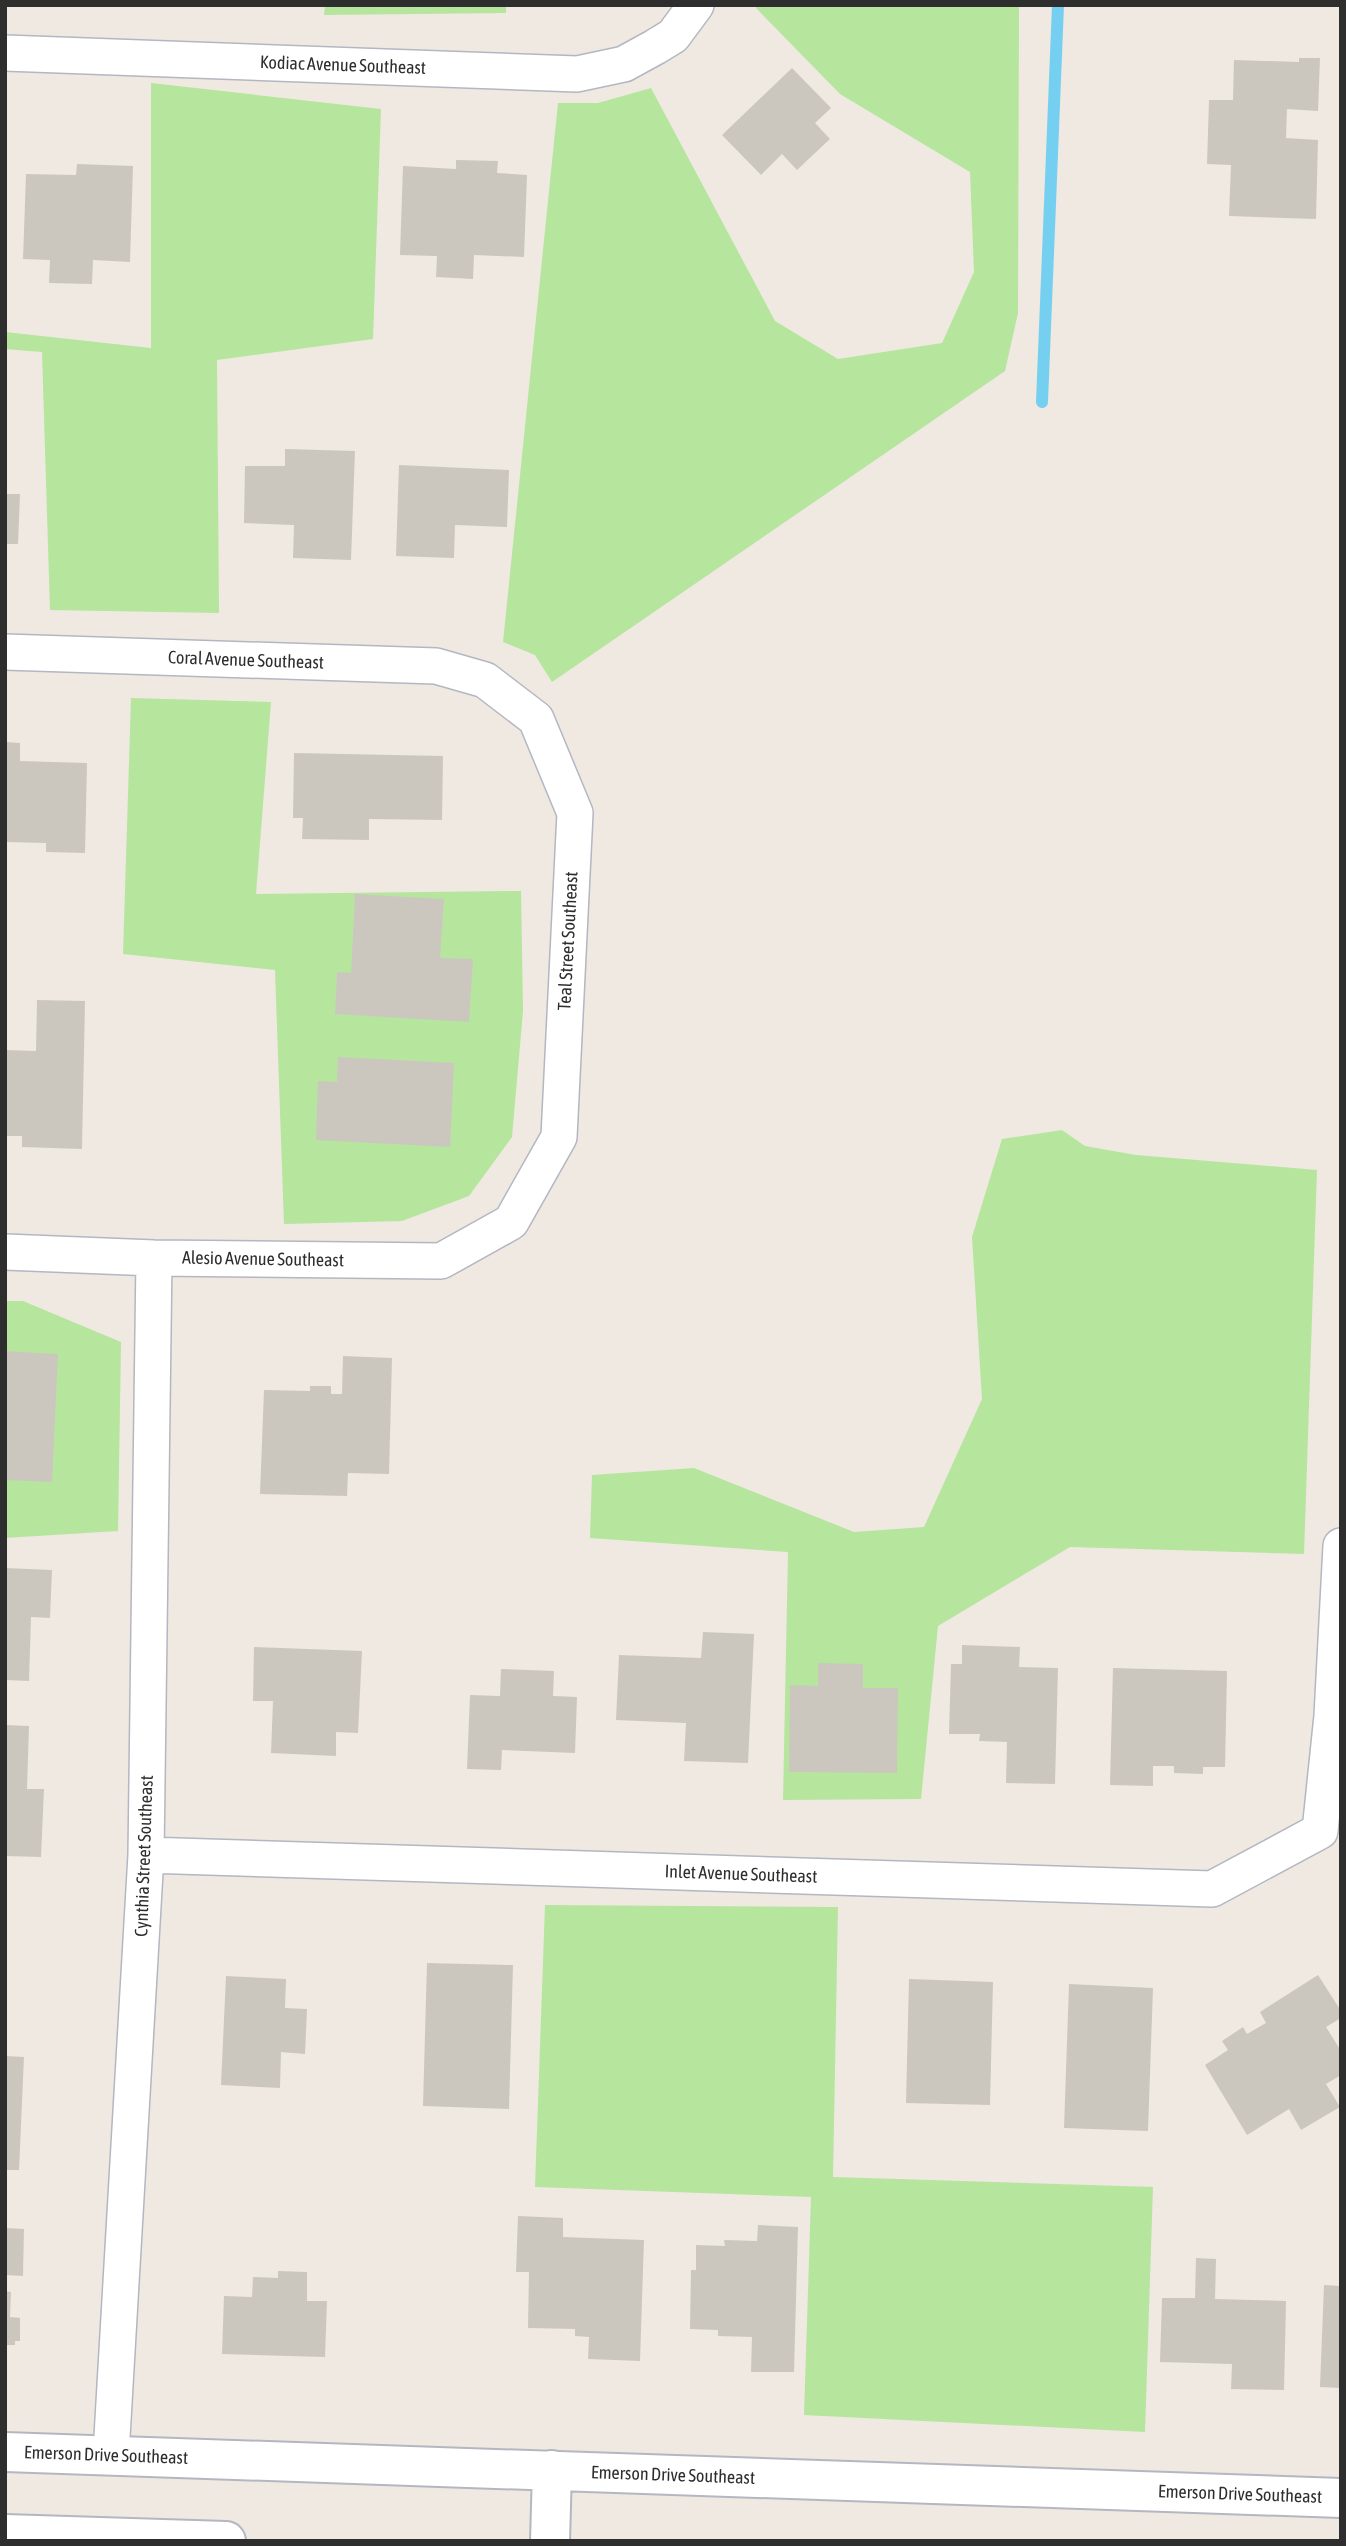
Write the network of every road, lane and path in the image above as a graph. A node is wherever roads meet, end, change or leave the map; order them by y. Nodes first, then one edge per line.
1 (696, 5) edge
2 (5, 53) edge
3 (5, 652) edge
4 (485, 680) joint
5 (511, 1222) joint
6 (5, 1252) edge
7 (154, 1258) junction
8 (1341, 1546) edge
9 (146, 1856) junction
10 (5, 2452) edge
11 (111, 2454) junction
12 (552, 2470) junction
13 (1341, 2498) edge
14 (5, 2534) edge
15 (106, 2539) edge
16 (226, 2541) edge
17 (550, 2541) edge

1 - 2 street, Kodiac Avenue Southeast
3 - 4 street, Coral Avenue Southeast
4 - 5 street, Teal Street Southeast
5 - 7 street, Alesio Avenue Southeast
6 - 7 street, Alesio Avenue Southeast
7 - 9 street, Cynthia Street Southeast
8 - 9 street, Inlet Avenue Southeast
9 - 11 street, Cynthia Street Southeast
10 - 11 street, Emerson Drive Southeast
11 - 12 street, Emerson Drive Southeast
12 - 13 street, Emerson Drive Southeast
12 - 17 street
14 - 15 street
15 - 16 street

